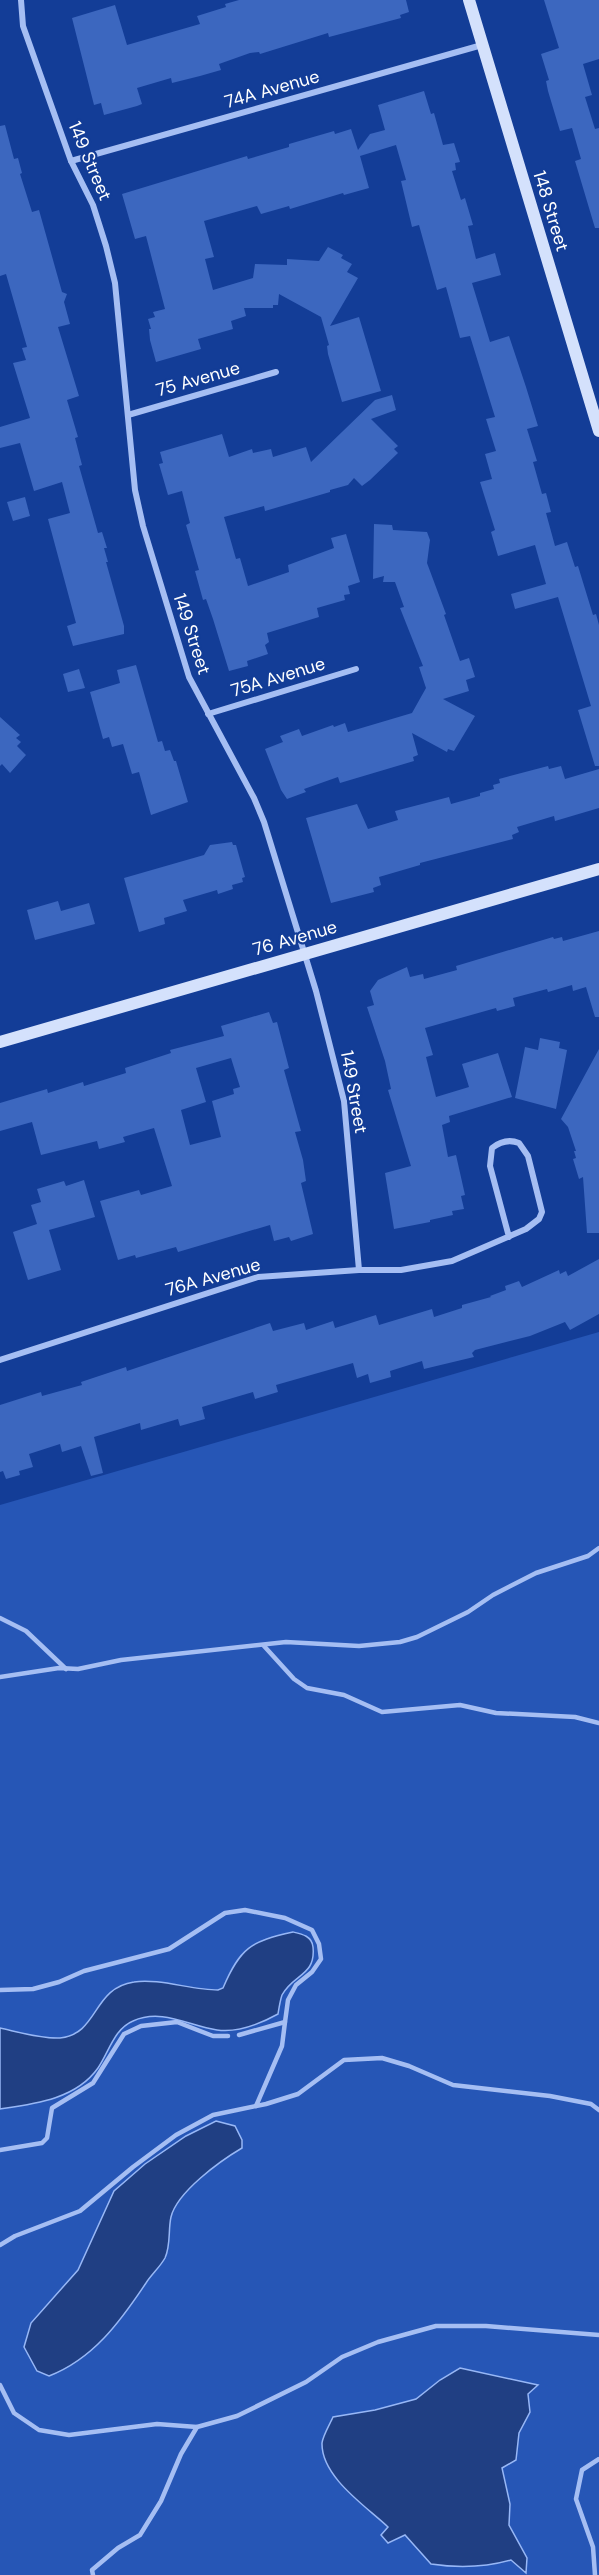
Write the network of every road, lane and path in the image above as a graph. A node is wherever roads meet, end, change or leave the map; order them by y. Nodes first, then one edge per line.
1 (21, 0) edge
2 (469, 0) edge
3 (482, 45) junction
4 (71, 161) junction
5 (276, 372) dead end
6 (128, 415) junction
7 (599, 431) edge
8 (356, 669) dead end
9 (208, 714) junction
10 (599, 868) edge
11 (304, 954) junction
12 (0, 1042) edge
13 (509, 1237) junction
14 (359, 1270) junction
15 (0, 1360) edge
16 (599, 1548) edge
17 (0, 1618) edge
18 (264, 1646) junction
19 (66, 1669) junction
20 (0, 1677) edge
21 (599, 1723) edge
22 (0, 1990) edge
23 (285, 2022) junction
24 (239, 2035) dead end
25 (228, 2036) dead end
26 (256, 2106) junction
27 (599, 2110) edge
28 (0, 2150) edge
29 (0, 2245) edge
30 (599, 2335) edge
31 (0, 2385) edge
32 (197, 2427) junction
33 (599, 2459) edge
34 (93, 2575) edge
35 (595, 2575) edge

1 - 4 street, 149 Street
2 - 3 street, 148 Street
3 - 4 street, 74A Avenue
3 - 7 street, 148 Street
4 - 6 street, 149 Street
5 - 6 street, 75 Avenue
6 - 9 street, 149 Street
8 - 9 street, 75A Avenue
9 - 11 street, 149 Street
10 - 11 street, 76 Avenue
11 - 12 street, 76 Avenue
11 - 14 street, 149 Street
13 - 13 street, 76A Avenue
13 - 14 street, 76A Avenue
14 - 15 street, 76A Avenue
16 - 18 lane
17 - 19 lane
18 - 19 lane
18 - 21 lane
19 - 20 lane
22 - 23 lane
23 - 24 lane
23 - 26 lane
25 - 28 lane
26 - 27 lane
26 - 29 lane
30 - 32 lane
31 - 32 lane
32 - 34 lane
33 - 35 lane

